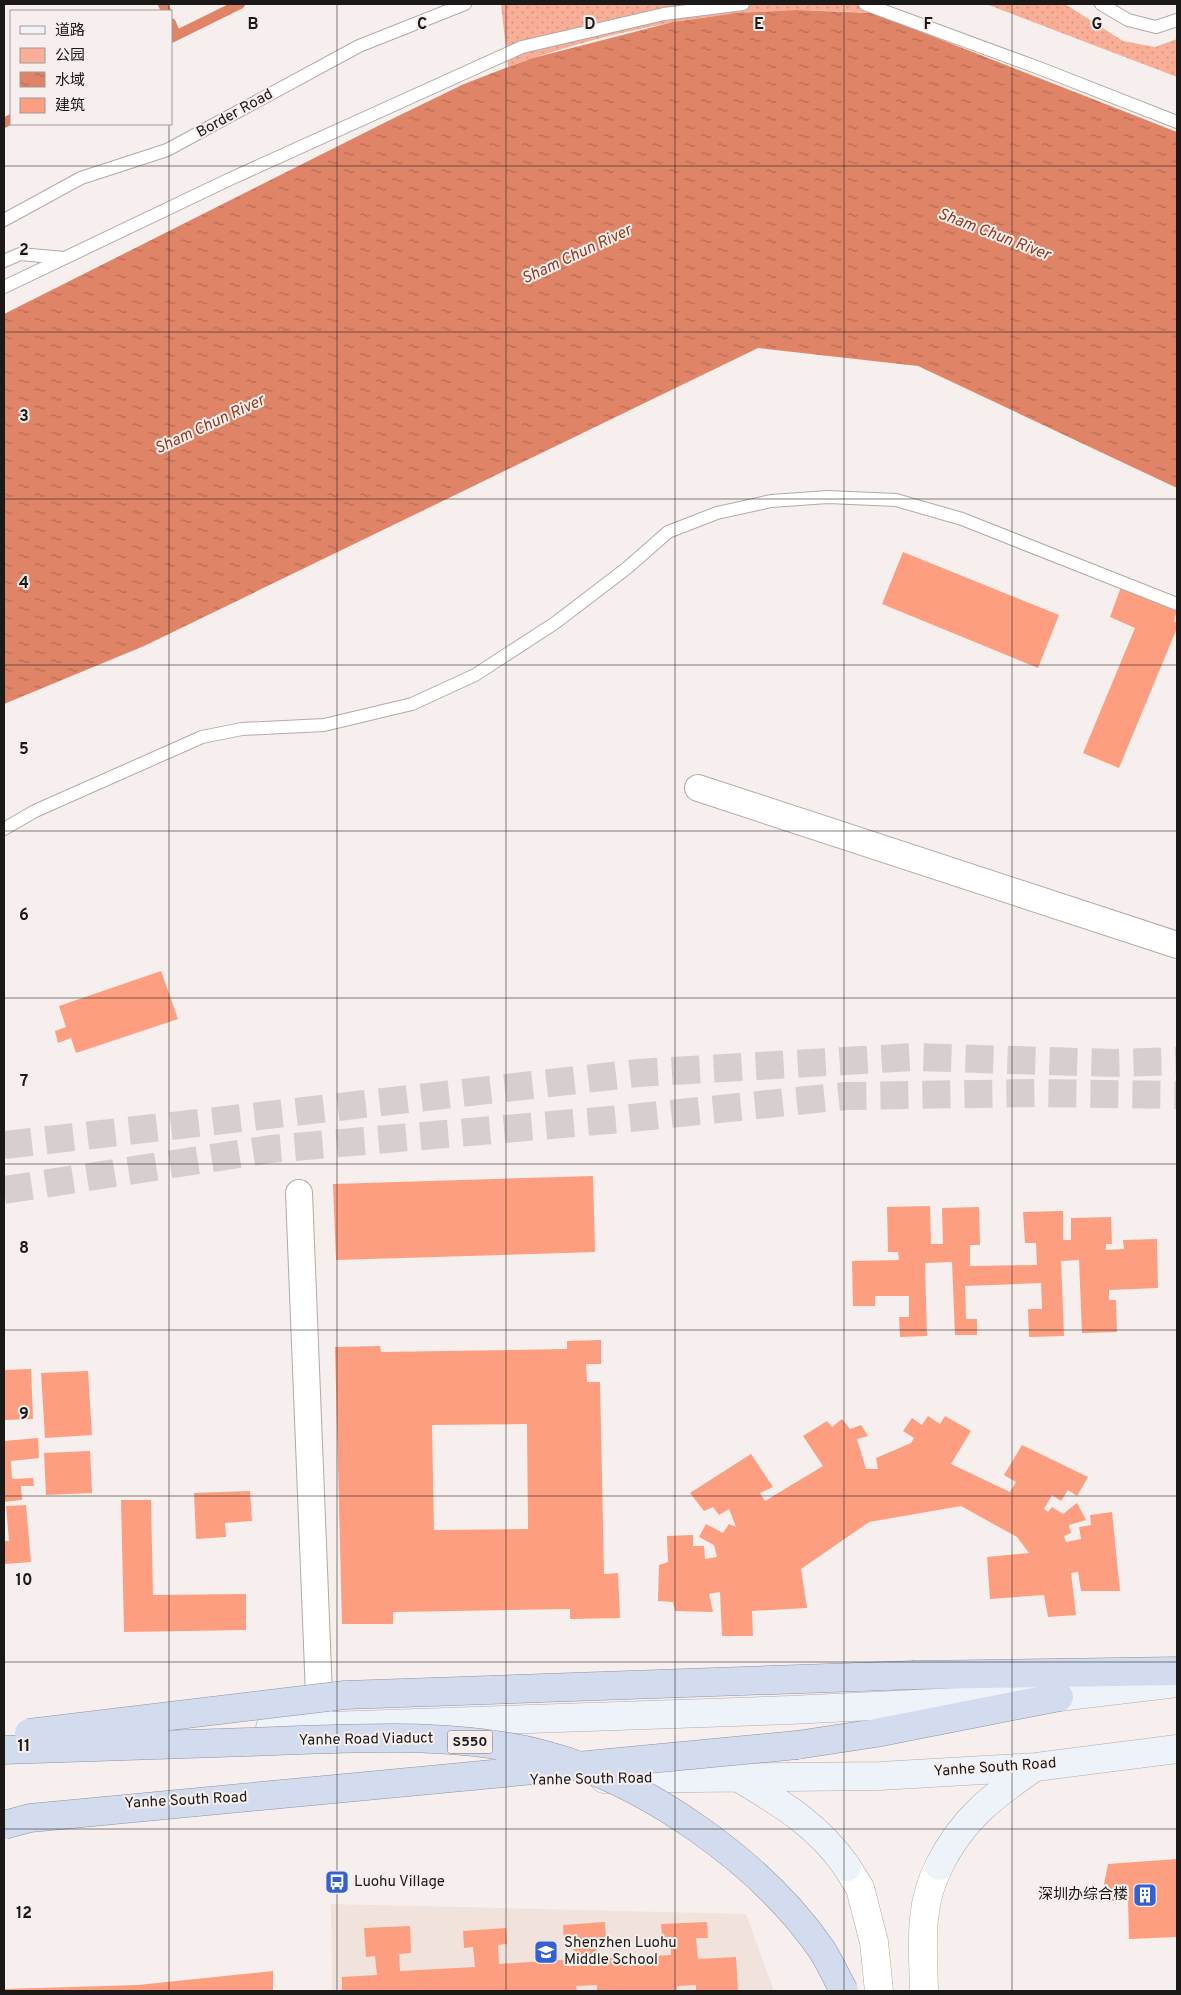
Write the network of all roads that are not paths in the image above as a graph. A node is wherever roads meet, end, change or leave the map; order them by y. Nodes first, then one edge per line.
1 (465, 4) edge
2 (743, 4) edge
3 (865, 4) edge
4 (1101, 4) edge
5 (1177, 20) edge
6 (1177, 122) edge
7 (4, 220) edge
8 (65, 258) junction
9 (4, 261) edge
10 (4, 287) edge
11 (1177, 604) edge
12 (698, 788) dead end
13 (4, 829) edge
14 (1177, 945) edge
15 (299, 1193) dead end
16 (1177, 1671) edge
17 (1177, 1683) edge
18 (1059, 1697) junction
19 (320, 1726) junction
20 (4, 1738) edge
21 (1177, 1749) edge
22 (4, 1750) edge
23 (1036, 1766) junction
24 (739, 1778) junction
25 (4, 1811) edge
26 (4, 1825) edge
27 (939, 1866) joint
28 (847, 1867) joint
29 (844, 1991) edge
30 (879, 1991) edge
31 (924, 1991) edge

1 - 7 lane, Border Road
2 - 8 lane
3 - 6 lane
4 - 5 lane
8 - 9 lane
8 - 10 lane
11 - 13 lane
12 - 14 street
15 - 19 street
16 - 20 highway, bridge
17 - 18 main road
18 - 19 main road
18 - 26 highway, bridge
19 - 20 main road
21 - 23 main road, Yanhe South Road
22 - 29 highway, Yanhe Road Viaduct / S550, bridge
23 - 24 main road, Yanhe South Road
23 - 27 main road
24 - 25 main road, Yanhe South Road
24 - 28 main road
27 - 31 street
28 - 30 street

